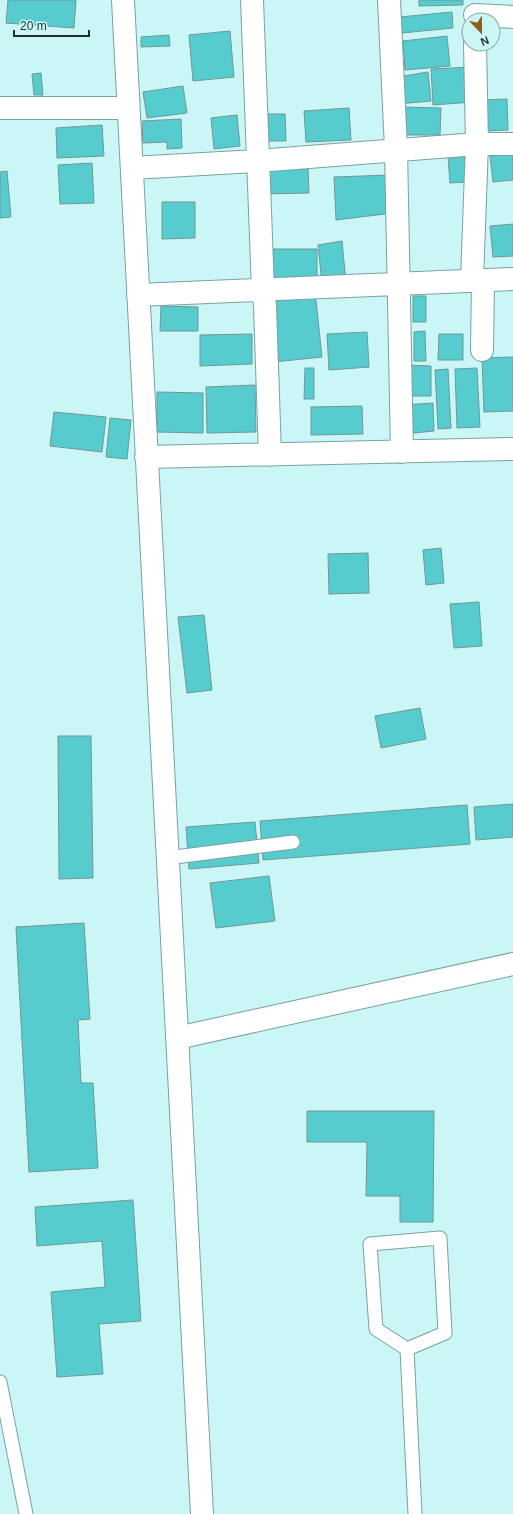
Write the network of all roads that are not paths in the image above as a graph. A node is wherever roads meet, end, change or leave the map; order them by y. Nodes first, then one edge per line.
1 (123, 0) edge
2 (252, 0) edge
3 (389, 0) edge
4 (501, 15) edge
5 (513, 17) edge
6 (475, 52) edge
7 (0, 108) edge
8 (128, 108) junction
9 (477, 144) junction
10 (513, 144) edge
11 (396, 149) junction
12 (257, 161) junction
13 (132, 168) junction
14 (513, 279) edge
15 (477, 280) junction
16 (398, 283) junction
17 (263, 290) junction
18 (138, 295) junction
19 (482, 350) dead end
20 (513, 449) edge
21 (402, 452) junction
22 (270, 454) junction
23 (146, 457) junction
24 (293, 842) dead end
25 (167, 858) junction
26 (513, 964) edge
27 (177, 1038) junction
28 (407, 1349) junction
29 (0, 1382) edge
30 (26, 1514) edge
31 (202, 1514) edge
32 (415, 1514) edge

1 - 8 street
2 - 12 street
3 - 11 street
4 - 5 street
6 - 9 street
7 - 8 street
8 - 13 street
9 - 10 street
9 - 11 street
9 - 15 street
11 - 12 street
11 - 16 street
12 - 13 street
12 - 17 street
13 - 18 street
14 - 15 street
15 - 16 street
15 - 19 street
16 - 17 street
16 - 21 street
17 - 18 street
17 - 22 street
18 - 23 street
20 - 21 street
21 - 22 street
22 - 23 street
23 - 25 street
24 - 25 lane
25 - 27 street
26 - 27 street
27 - 31 street
28 - 28 lane
28 - 32 lane
29 - 30 lane

